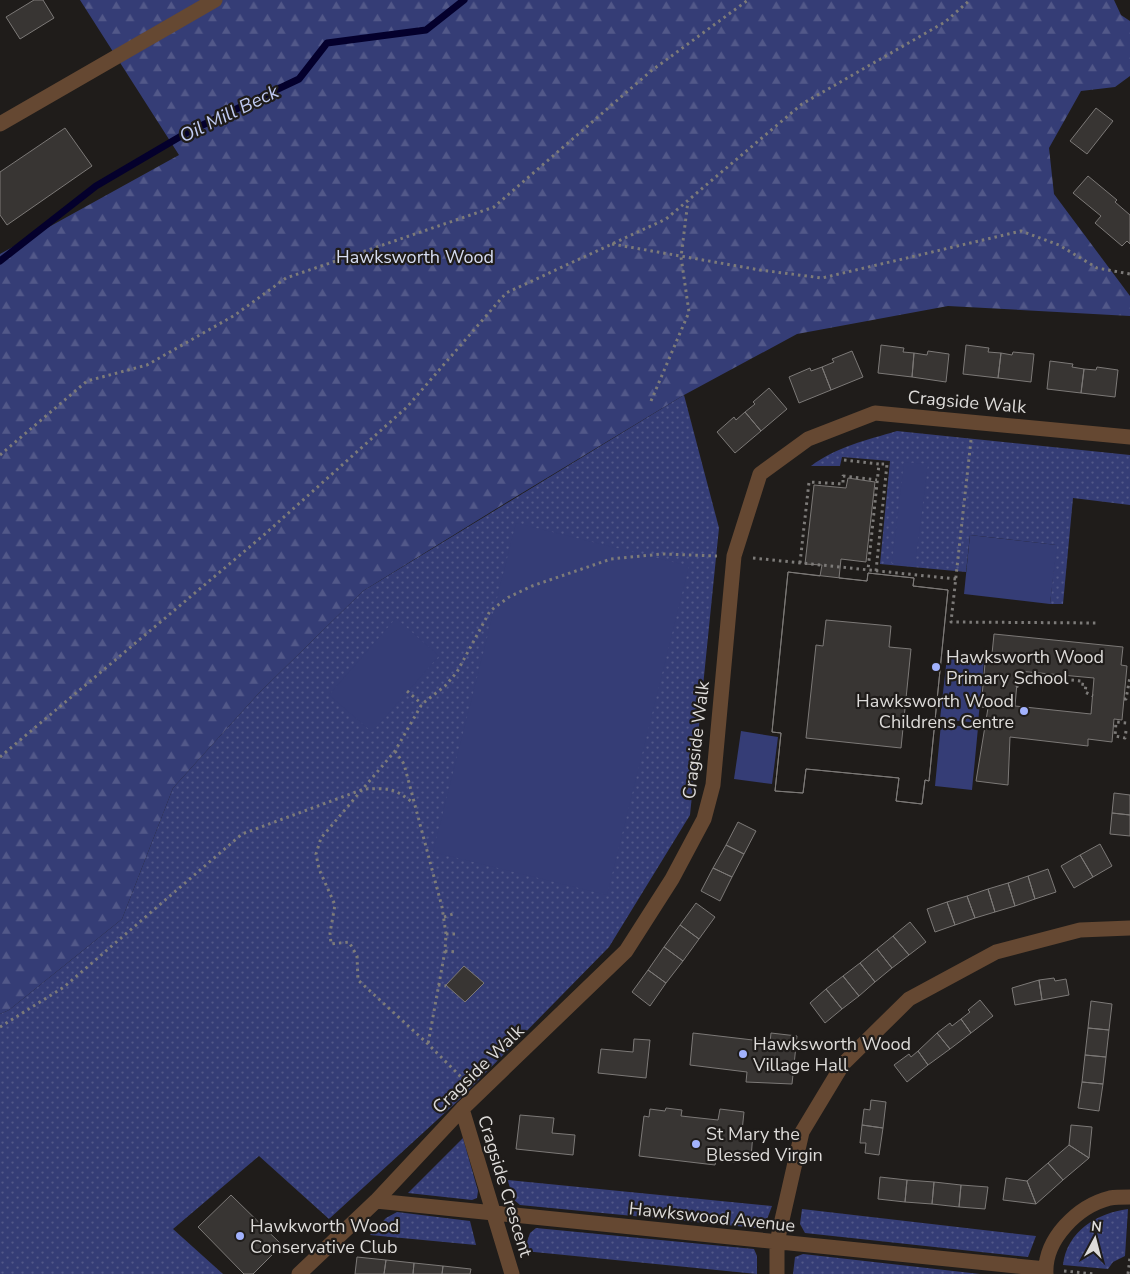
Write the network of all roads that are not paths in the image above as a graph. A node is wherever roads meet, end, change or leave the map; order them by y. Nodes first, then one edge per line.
1 (215, 0) edge
2 (0, 124) edge
3 (1130, 437) edge
4 (1130, 928) edge
5 (462, 1110) junction
6 (1130, 1197) edge
7 (376, 1201) junction
8 (493, 1214) junction
9 (777, 1242) junction
10 (1046, 1272) edge
11 (300, 1274) edge
12 (512, 1274) edge
13 (777, 1274) edge

1 - 2 street
3 - 5 street, Cragside Walk
4 - 9 street
5 - 7 street, Cragside Walk
5 - 8 street, Cragside Crescent
6 - 10 street
7 - 8 street, Hawkswood Avenue
7 - 11 street, Cragside Walk
8 - 9 street, Hawkswood Avenue
8 - 12 street, Cragside Crescent
9 - 10 street, Hawkswood Avenue
9 - 13 street

